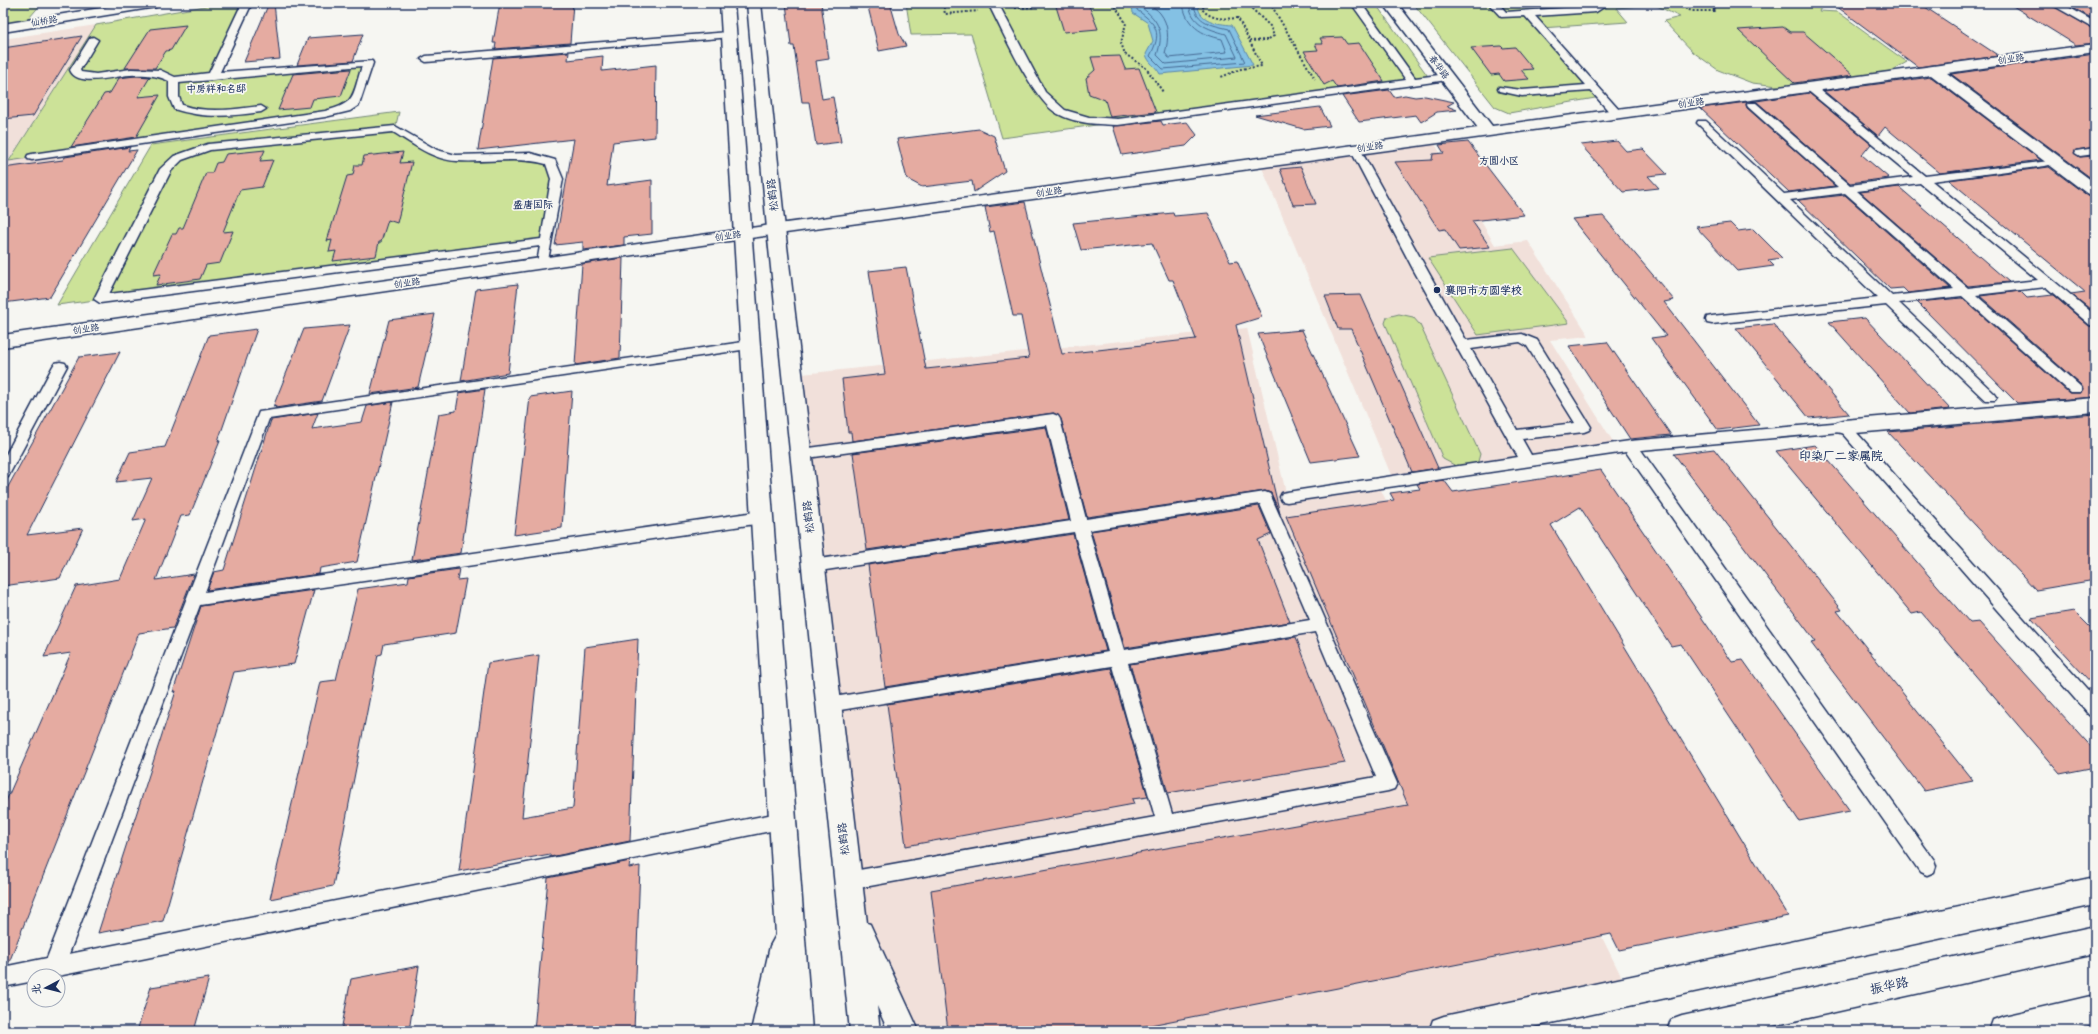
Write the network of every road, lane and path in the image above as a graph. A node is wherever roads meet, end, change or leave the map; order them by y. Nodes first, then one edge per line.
1 (156, 3) edge
2 (247, 3) edge
3 (727, 3) edge
4 (754, 3) edge
5 (943, 3) edge
6 (1117, 3) edge
7 (1206, 3) edge
8 (1246, 3) edge
9 (1270, 3) edge
10 (1356, 3) edge
11 (1390, 3) edge
12 (1493, 3) edge
13 (1604, 3) edge
14 (1670, 3) edge
15 (1710, 3) edge
16 (2054, 3) edge
17 (994, 6) edge
18 (1528, 14) junction
19 (2095, 26) edge
20 (3, 28) edge
21 (729, 35) junction
22 (93, 40) dead end
23 (1250, 41) junction
24 (2095, 48) edge
25 (426, 59) dead end
26 (1933, 69) junction
27 (213, 76) junction
28 (1221, 77) dead end
29 (1447, 77) junction
30 (174, 80) junction
31 (1412, 82) junction
32 (1810, 87) junction
33 (1593, 88) junction
34 (1503, 89) dead end
35 (1163, 92) dead end
36 (1323, 93) junction
37 (1752, 105) dead end
38 (261, 109) dead end
39 (1616, 113) junction
40 (1702, 123) dead end
41 (1488, 131) junction
42 (1355, 149) junction
43 (2095, 151) edge
44 (2080, 153) dead end
45 (32, 157) dead end
46 (2045, 163) dead end
47 (1921, 178) junction
48 (1849, 190) junction
49 (2095, 191) edge
50 (1781, 198) junction
51 (776, 229) junction
52 (743, 234) junction
53 (546, 242) junction
54 (543, 263) junction
55 (2049, 283) junction
56 (1965, 292) junction
57 (1890, 301) junction
58 (1712, 320) dead end
59 (2095, 322) edge
60 (3, 341) edge
61 (750, 345) junction
62 (1464, 348) junction
63 (60, 366) dead end
64 (2075, 390) dead end
65 (1990, 397) dead end
66 (2095, 405) edge
67 (1844, 427) junction
68 (1513, 435) junction
69 (1630, 446) junction
70 (800, 454) junction
71 (1528, 462) junction
72 (3, 473) edge
73 (1287, 498) dead end
74 (762, 517) junction
75 (1080, 526) junction
76 (813, 566) junction
77 (193, 600) junction
78 (1319, 625) junction
79 (1119, 657) junction
80 (828, 705) junction
81 (2095, 710) edge
82 (783, 821) junction
83 (1166, 823) junction
84 (1927, 866) dead end
85 (848, 881) junction
86 (2095, 891) edge
87 (852, 916) junction
88 (790, 923) junction
89 (2095, 940) edge
90 (54, 967) junction
91 (3, 977) edge
92 (2095, 1010) edge
93 (766, 1031) edge
94 (797, 1031) edge
95 (864, 1031) edge
96 (904, 1031) edge
97 (1444, 1031) edge
98 (1682, 1031) edge
99 (2004, 1031) edge

1 - 20 street, 仙桥路
2 - 27 lane
3 - 21 street
4 - 51 street, 松鹤路
5 - 17 path
6 - 35 path
7 - 23 path
8 - 23 path
9 - 36 path
10 - 31 lane
11 - 29 street, 春华路
12 - 18 lane
13 - 18 lane
14 - 15 path
16 - 19 lane
17 - 36 lane
18 - 33 lane
21 - 25 lane
21 - 52 street
22 - 30 lane
23 - 28 path
24 - 26 street, 创业路
26 - 32 street, 创业路
26 - 49 street
27 - 30 lane
27 - 45 lane
29 - 31 lane
29 - 41 street, 春华路
30 - 38 lane
31 - 36 lane
32 - 39 street, 创业路
32 - 47 lane
33 - 34 lane
33 - 39 lane
37 - 48 lane
39 - 41 street, 创业路
40 - 50 lane
41 - 42 street, 创业路
42 - 51 street, 创业路
42 - 62 lane
43 - 44 lane
46 - 47 lane
47 - 48 lane
47 - 55 lane
48 - 50 lane
48 - 56 lane
50 - 57 lane
51 - 52 street, 创业路
51 - 70 street, 松鹤路
52 - 54 street, 创业路
52 - 61 street
53 - 53 lane
53 - 54 lane
54 - 60 street, 创业路
55 - 56 lane
55 - 59 lane
56 - 57 lane
56 - 64 lane
57 - 58 lane
57 - 65 lane
61 - 74 street
61 - 77 lane
62 - 68 lane
62 - 68 lane
63 - 72 lane
66 - 67 street
67 - 69 lane
67 - 81 lane
68 - 71 lane
69 - 71 lane
69 - 84 lane
70 - 75 lane
70 - 76 street, 松鹤路
71 - 73 lane
74 - 77 lane
74 - 82 street
75 - 76 lane
75 - 78 lane
75 - 79 lane
76 - 80 street, 松鹤路
77 - 90 lane
78 - 79 lane
78 - 83 lane
79 - 80 lane
79 - 83 lane
80 - 85 street, 松鹤路
82 - 88 street
82 - 90 lane
83 - 85 lane
85 - 87 street, 松鹤路
86 - 97 street
87 - 95 street, 松鹤路
87 - 96 street
88 - 93 street
88 - 94 street
89 - 98 street, 振华路
90 - 91 lane
92 - 99 street

